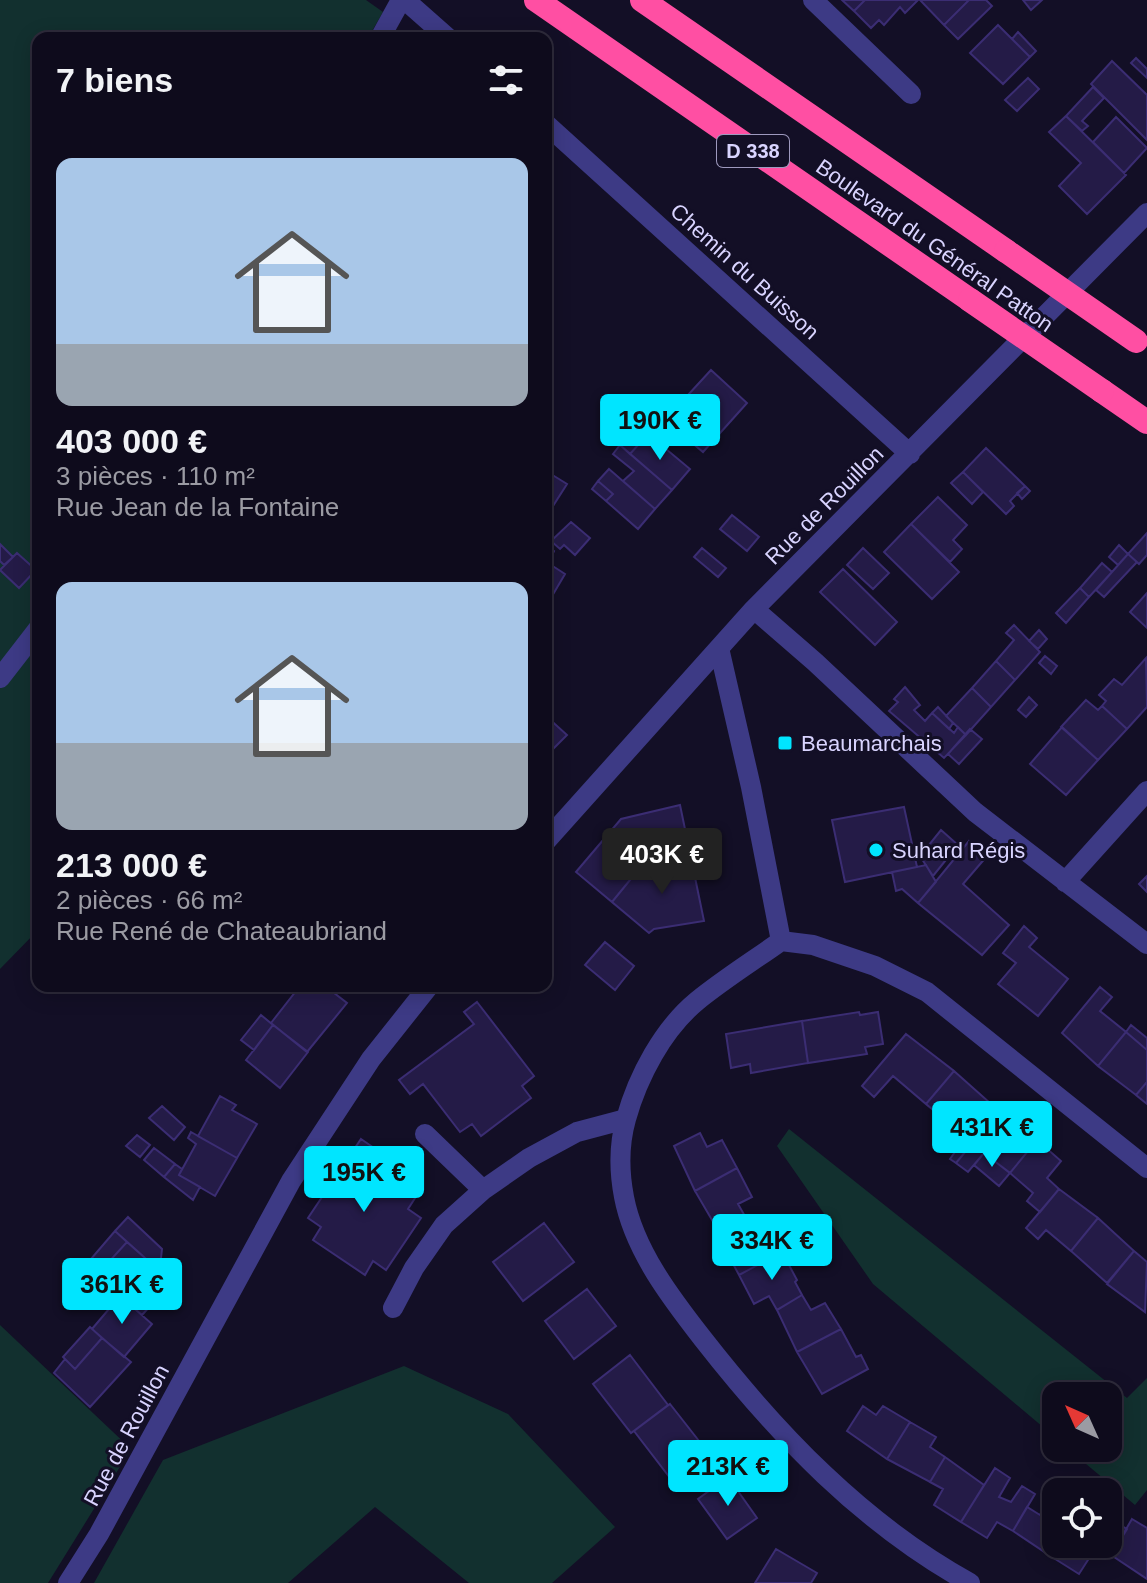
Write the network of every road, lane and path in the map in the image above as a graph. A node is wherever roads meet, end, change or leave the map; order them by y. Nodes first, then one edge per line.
1 (403, 0) edge
2 (536, 0) edge
3 (642, 0) edge
4 (813, 0) edge
5 (384, 32) edge
6 (441, 32) edge
7 (911, 94) dead end
8 (552, 129) edge
9 (1147, 213) edge
10 (1142, 344) edge
11 (1147, 422) edge
12 (910, 454) junction
13 (754, 609) junction
14 (32, 637) edge
15 (719, 648) junction
16 (0, 678) edge
17 (1147, 791) edge
18 (552, 834) edge
19 (1065, 882) junction
20 (781, 941) junction
21 (1147, 944) edge
22 (424, 992) edge
23 (626, 1119) junction
24 (425, 1134) dead end
25 (1147, 1168) edge
26 (483, 1190) junction
27 (393, 1308) dead end
28 (68, 1583) edge
29 (970, 1583) edge

1 - 5 street
1 - 6 street
2 - 11 highway, Boulevard du Général Patton / D 338, bridge
3 - 10 highway, Boulevard du Général Patton / D 338, bridge
4 - 7 street
8 - 12 street, Chemin du Buisson
9 - 12 street, Rue de Rouillon
12 - 13 street, Rue de Rouillon
13 - 15 street, Rue de Rouillon
13 - 19 street
14 - 16 street
15 - 18 street, Rue de Rouillon
15 - 20 street
17 - 19 street
19 - 21 street
20 - 23 street
20 - 25 street
22 - 28 street, Rue de Rouillon
23 - 26 street
23 - 29 street
24 - 26 street
26 - 27 street

